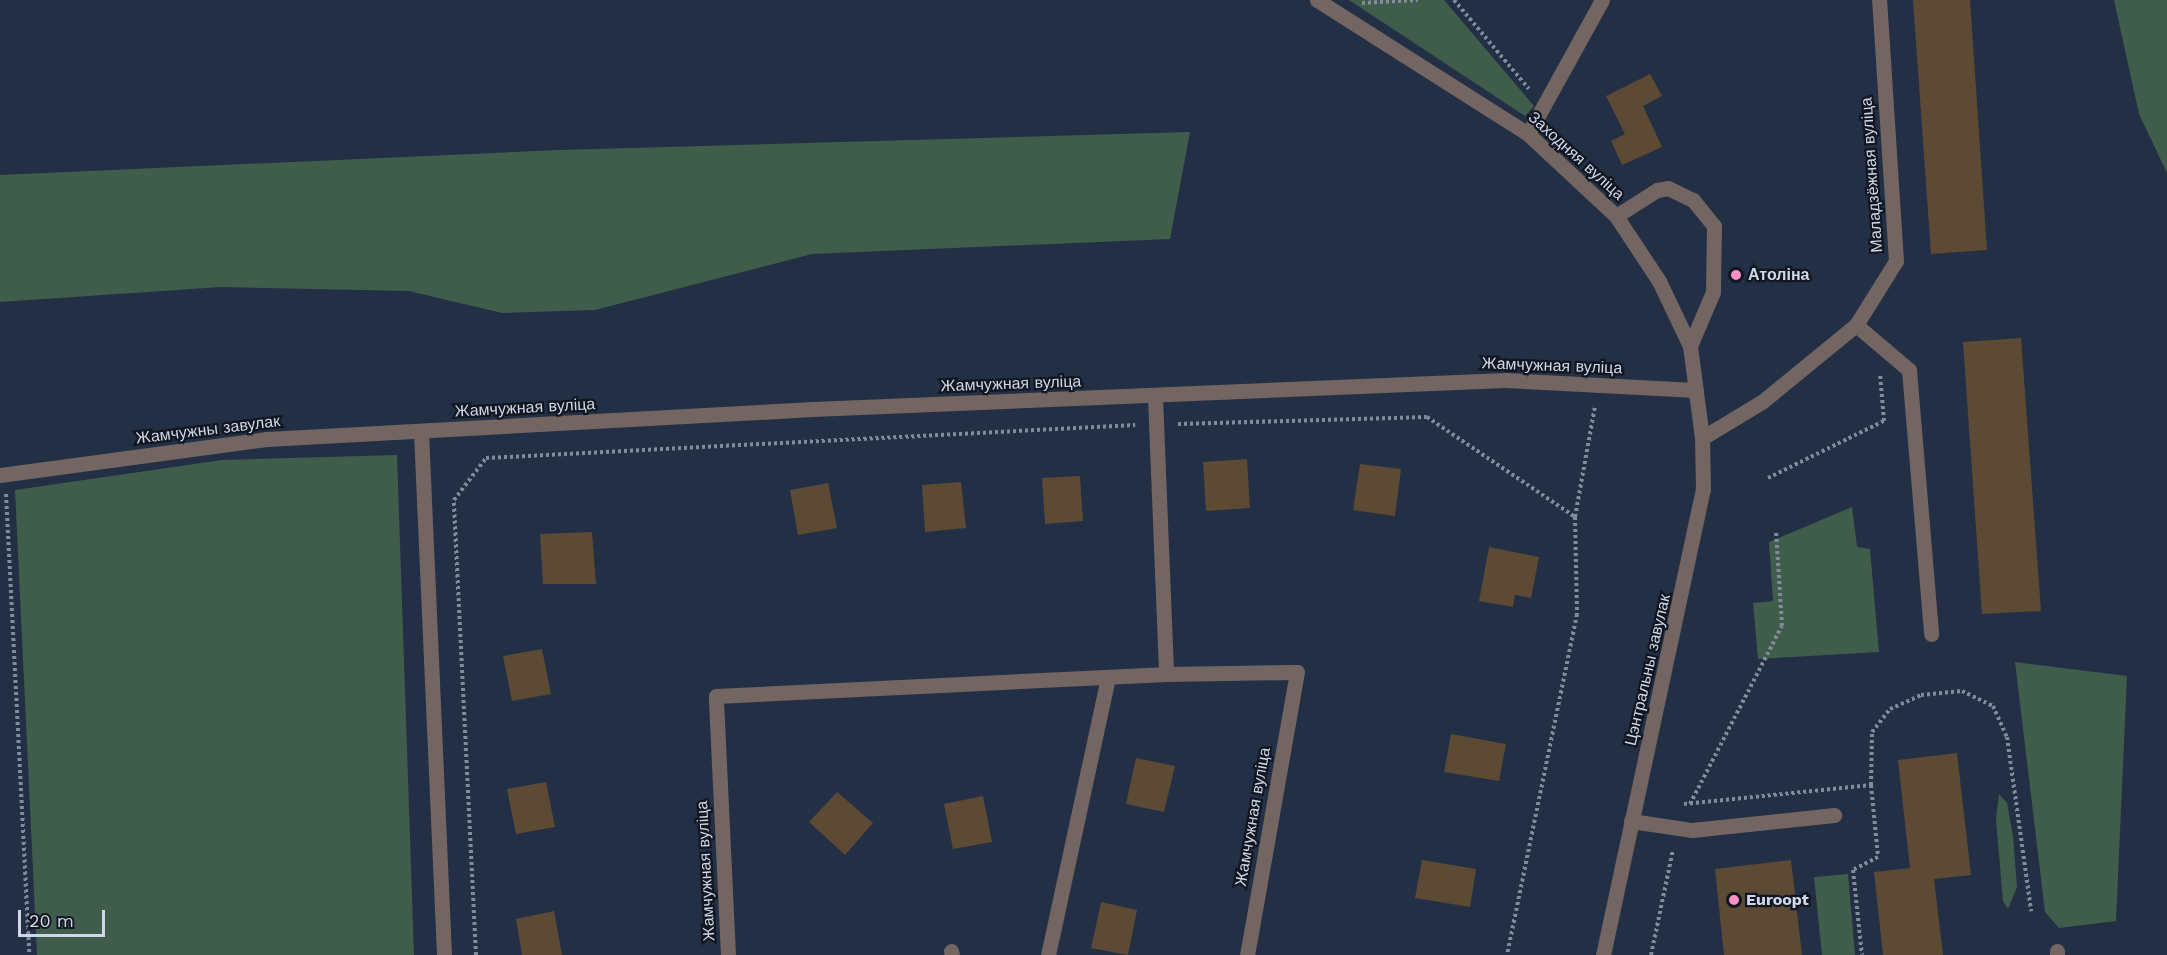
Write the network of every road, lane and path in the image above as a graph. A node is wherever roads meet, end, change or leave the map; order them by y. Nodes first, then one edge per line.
1 (1317, 0) edge
2 (1418, 0) edge
3 (1454, 0) edge
4 (1602, 0) edge
5 (1879, 0) edge
6 (1331, 9) junction
7 (1543, 106) junction
8 (1528, 134) junction
9 (1616, 216) junction
10 (1856, 325) junction
11 (1690, 346) junction
12 (1879, 362) dead end
13 (1599, 385) junction
14 (1696, 390) junction
15 (1155, 397) junction
16 (1156, 424) junction
17 (421, 432) junction
18 (1702, 438) junction
19 (2, 475) edge
20 (1768, 478) dead end
21 (1575, 517) junction
22 (1776, 531) dead end
23 (1931, 634) dead end
24 (1166, 674) junction
25 (1108, 678) junction
26 (1871, 784) junction
27 (1690, 804) junction
28 (1673, 806) dead end
29 (1834, 815) dead end
30 (1631, 821) junction
31 (1678, 828) junction
32 (2031, 911) dead end
33 (29, 955) edge
34 (444, 955) edge
35 (476, 955) edge
36 (728, 955) edge
37 (1048, 955) edge
38 (1247, 955) edge
39 (1507, 955) edge
40 (1603, 955) edge
41 (1651, 955) edge
42 (1862, 955) edge

1 - 6 street, Заходняя вуліца
2 - 6 path
3 - 7 path
4 - 7 street
5 - 10 street, Маладзёжная вуліца
6 - 8 street, Заходняя вуліца
7 - 8 street
8 - 9 street, Заходняя вуліца
9 - 11 street, Заходняя вуліца
9 - 11 street
10 - 18 street, Маладзёжная вуліца
10 - 23 street
11 - 14 street, Заходняя вуліца
12 - 20 path
13 - 14 street, Жамчужная вуліца
13 - 15 street, Жамчужная вуліца
13 - 21 path
14 - 18 street, Цэнтральны завулак
15 - 16 street
15 - 17 street, Жамчужная вуліца
16 - 21 path
16 - 24 street
16 - 35 path
17 - 19 street, Жамчужны завулак
17 - 34 street
18 - 30 street, Цэнтральны завулак
19 - 33 path
21 - 39 path
22 - 27 path
24 - 25 street, Жамчужная вуліца
24 - 38 street, Жамчужная вуліца
25 - 36 street, Жамчужная вуліца
25 - 37 street
26 - 27 path
26 - 32 path
26 - 42 path
27 - 28 path
27 - 31 path
29 - 31 street
30 - 31 street
30 - 40 street, Цэнтральны завулак
31 - 41 path

